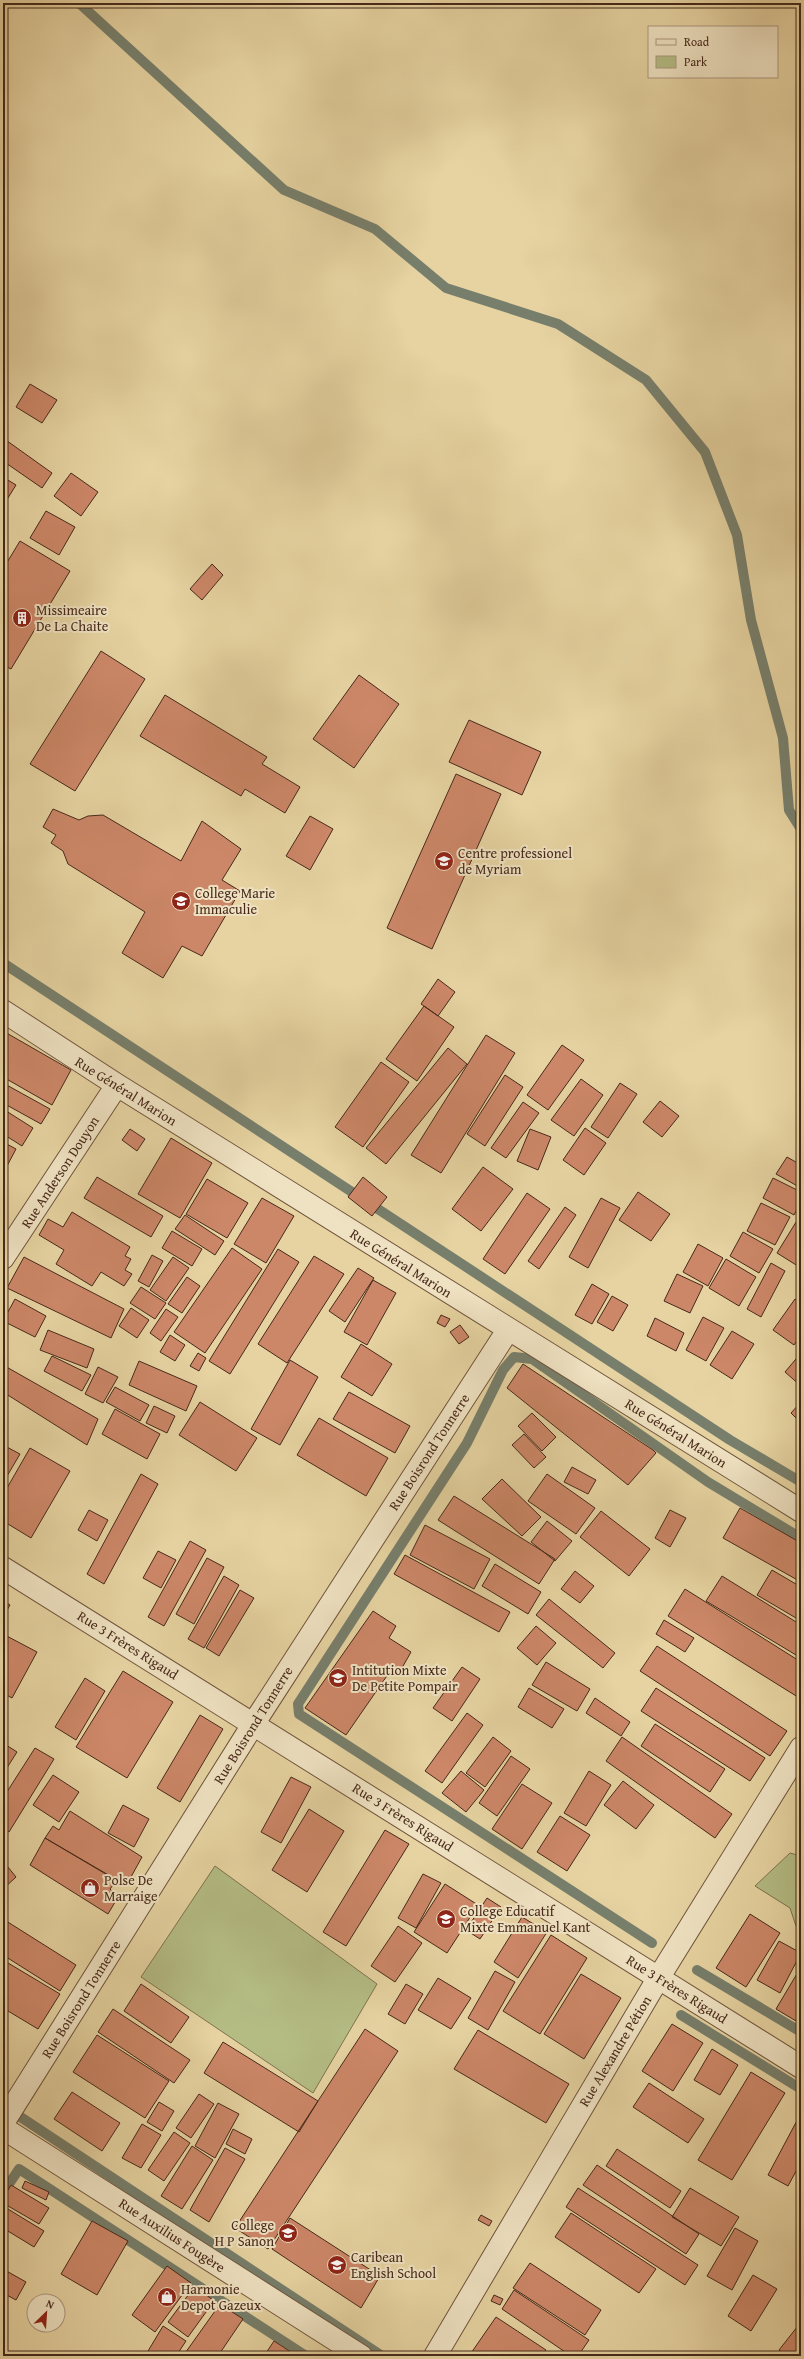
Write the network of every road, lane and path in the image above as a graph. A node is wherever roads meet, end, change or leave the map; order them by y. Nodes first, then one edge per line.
1 (3, 1011) edge
2 (117, 1086) junction
3 (3, 1258) edge
4 (508, 1330) junction
5 (801, 1510) edge
6 (3, 1568) edge
7 (254, 1723) junction
8 (801, 1748) edge
9 (659, 1977) junction
10 (801, 2067) edge
11 (3, 2123) edge
12 (3, 2128) edge
13 (361, 2356) edge
14 (434, 2356) edge

1 - 2 street, Rue Général Marion
2 - 3 street, Rue Anderson Douyon
2 - 4 street, Rue Général Marion
4 - 5 street, Rue Général Marion
4 - 7 street, Rue Boisrond Tonnerre
6 - 7 street, Rue 3 Frères Rigaud
7 - 9 street, Rue 3 Frères Rigaud
7 - 11 street, Rue Boisrond Tonnerre
8 - 9 street, Rue Alexandre Pétion
9 - 10 street, Rue 3 Frères Rigaud
9 - 14 street, Rue Alexandre Pétion
12 - 13 street, Rue Auxilius Fougère

